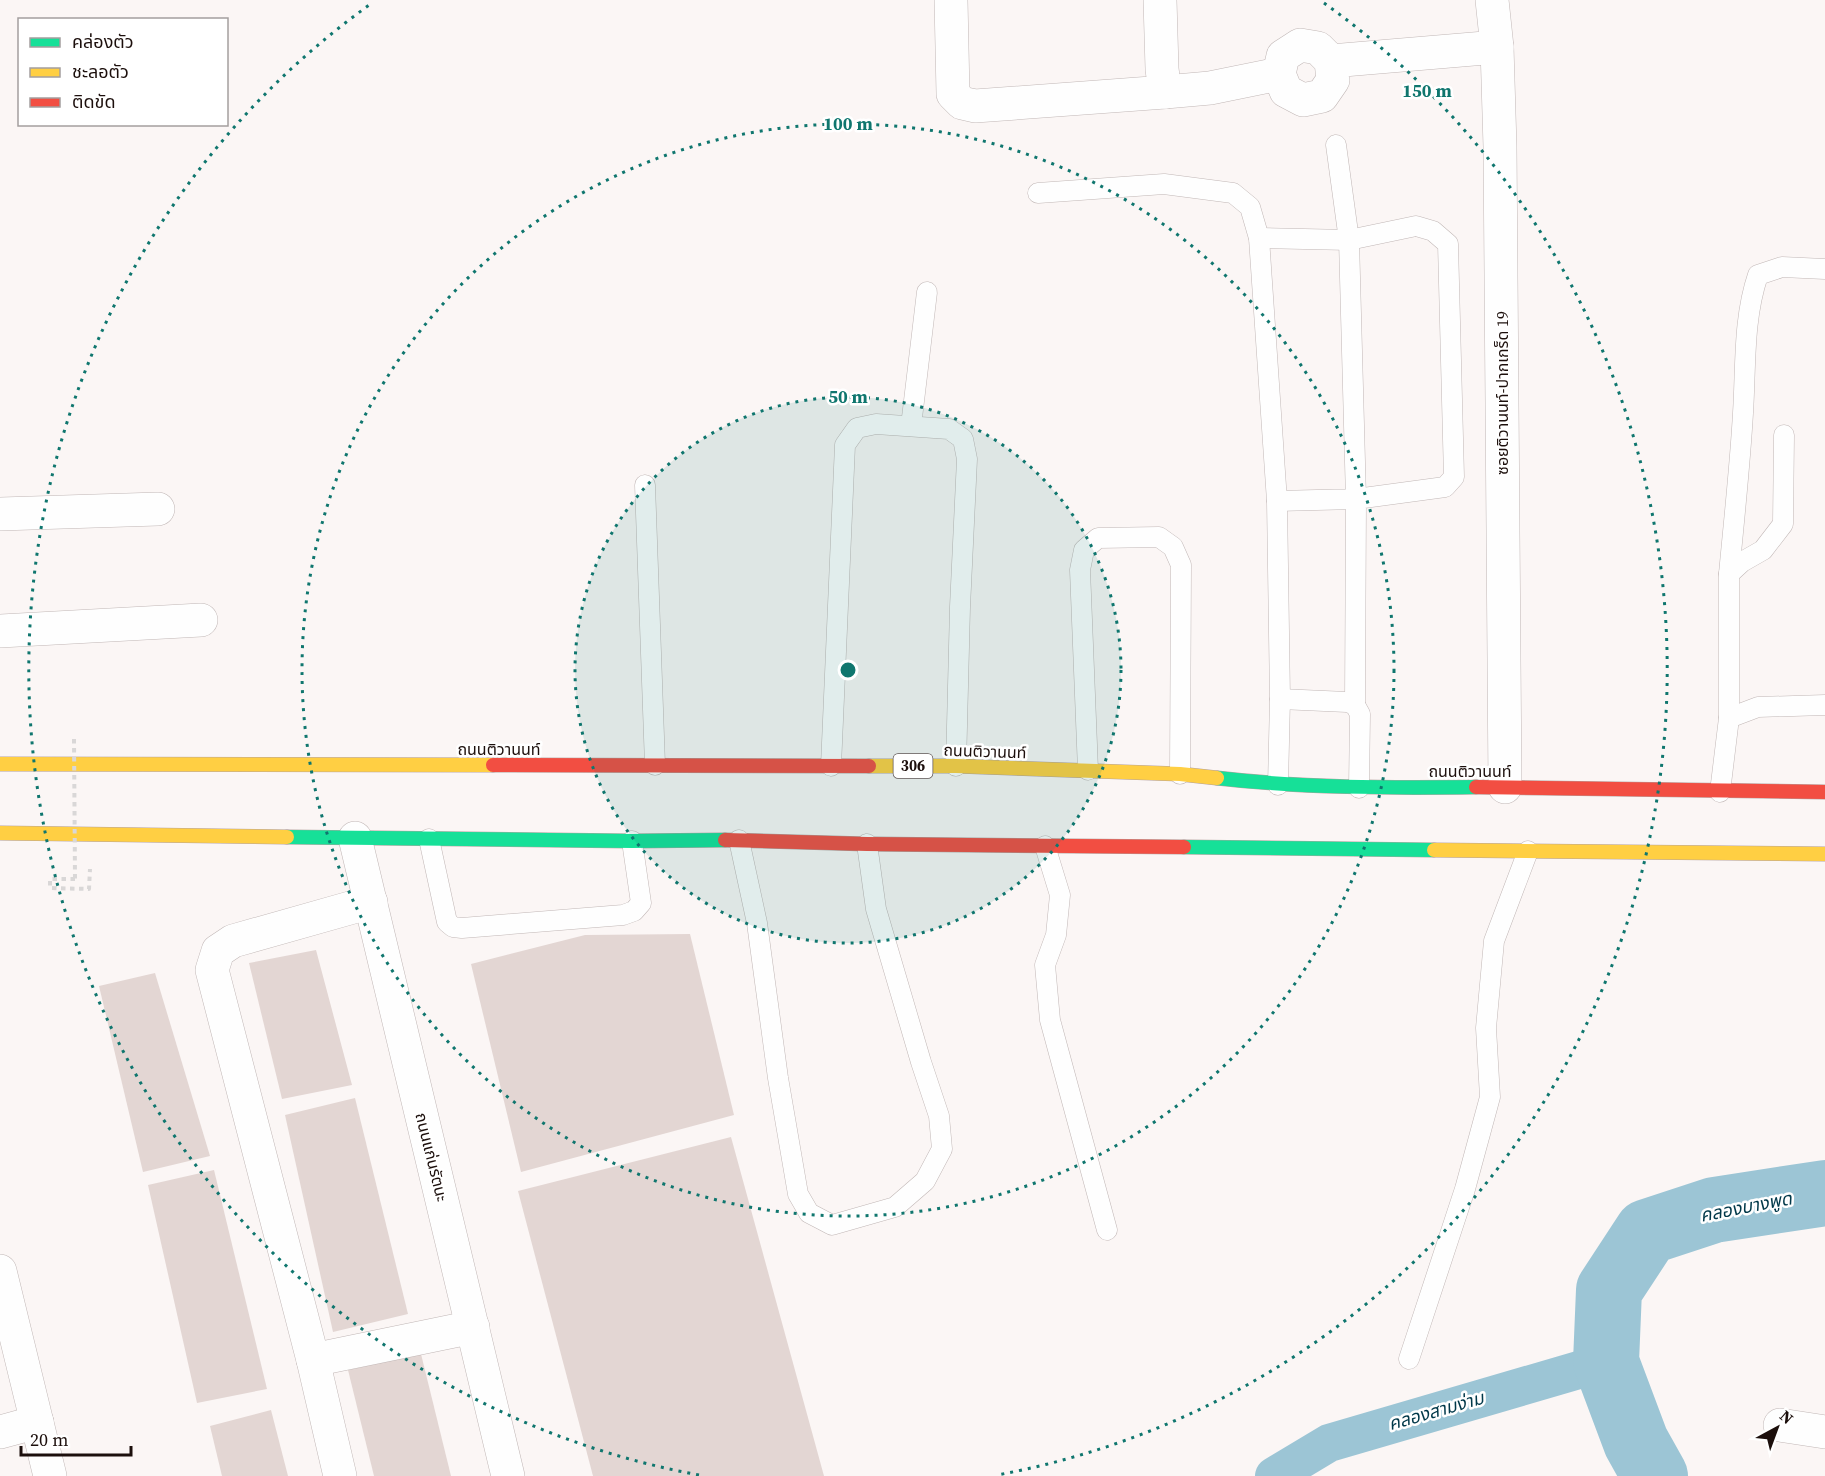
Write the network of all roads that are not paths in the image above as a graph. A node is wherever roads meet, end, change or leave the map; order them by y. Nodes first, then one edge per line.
1 (951, 0) edge
2 (1160, 0) edge
3 (1492, 0) edge
4 (1497, 47) junction
5 (1165, 92) junction
6 (1336, 145) dead end
7 (1038, 193) dead end
8 (1259, 238) junction
9 (1349, 240) junction
10 (1825, 269) edge
11 (927, 292) dead end
12 (910, 426) junction
13 (1784, 435) dead end
14 (645, 485) dead end
15 (1356, 499) junction
16 (1277, 501) junction
17 (158, 509) dead end
18 (0, 514) edge
19 (1729, 574) junction
20 (201, 620) dead end
21 (0, 631) edge
22 (1280, 699) junction
23 (1355, 705) junction
24 (1825, 705) edge
25 (1729, 718) junction
26 (0, 764) edge
27 (655, 765) junction
28 (831, 766) junction
29 (956, 766) junction
30 (1088, 771) junction
31 (1180, 774) junction
32 (1278, 785) junction
33 (1505, 787) junction
34 (1359, 788) junction
35 (1720, 792) junction
36 (1825, 792) edge
37 (0, 833) edge
38 (356, 838) junction
39 (429, 839) junction
40 (739, 840) junction
41 (632, 841) junction
42 (867, 844) junction
43 (1045, 846) junction
44 (1528, 851) junction
45 (1825, 854) edge
46 (371, 902) junction
47 (1107, 1230) dead end
48 (0, 1271) edge
49 (473, 1327) junction
50 (1409, 1359) dead end
51 (313, 1360) junction
52 (37, 1422) junction
53 (1780, 1425) dead end
54 (0, 1432) edge
55 (1825, 1432) edge
56 (50, 1476) edge
57 (340, 1476) edge
58 (508, 1476) edge

1 - 5 street
2 - 5 street
3 - 4 street, ซอยติวานนท์-ปากเกร็ด 19
4 - 5 street
4 - 33 street, ซอยติวานนท์-ปากเกร็ด 19
6 - 9 lane
7 - 8 lane
8 - 9 lane
8 - 16 lane
9 - 15 lane
9 - 15 lane
10 - 19 lane
11 - 12 lane
12 - 28 lane
12 - 29 lane
13 - 19 lane
14 - 27 lane
15 - 16 lane
15 - 23 lane
16 - 22 lane
17 - 18 street
19 - 25 lane
20 - 21 street
22 - 23 lane
22 - 32 lane
23 - 34 lane
24 - 25 lane
25 - 35 lane
26 - 27 main road, ถนนติวานนท์ / 306
27 - 28 main road, ถนนติวานนท์ / 306
28 - 29 main road, ถนนติวานนท์ / 306
29 - 30 main road, ถนนติวานนท์ / 306
30 - 31 main road, ถนนติวานนท์ / 306
30 - 31 lane
31 - 32 main road, ถนนติวานนท์ / 306
32 - 34 main road, ถนนติวานนท์ / 306
33 - 34 main road, ถนนติวานนท์ / 306
33 - 35 main road, ถนนติวานนท์ / 306
35 - 36 main road, ถนนติวานนท์ / 306
37 - 38 main road
38 - 39 main road
38 - 46 street, ถนนแก่นรัตนะ
39 - 41 main road
39 - 41 lane
40 - 41 main road
40 - 42 main road
40 - 42 lane
42 - 43 main road
43 - 44 main road
43 - 47 lane
44 - 45 main road
44 - 50 lane
46 - 49 street, ถนนแก่นรัตนะ
46 - 51 street
48 - 52 street
49 - 51 street
49 - 58 street, ถนนแก่นรัตนะ
51 - 57 street
52 - 54 street
52 - 56 street
53 - 55 street

